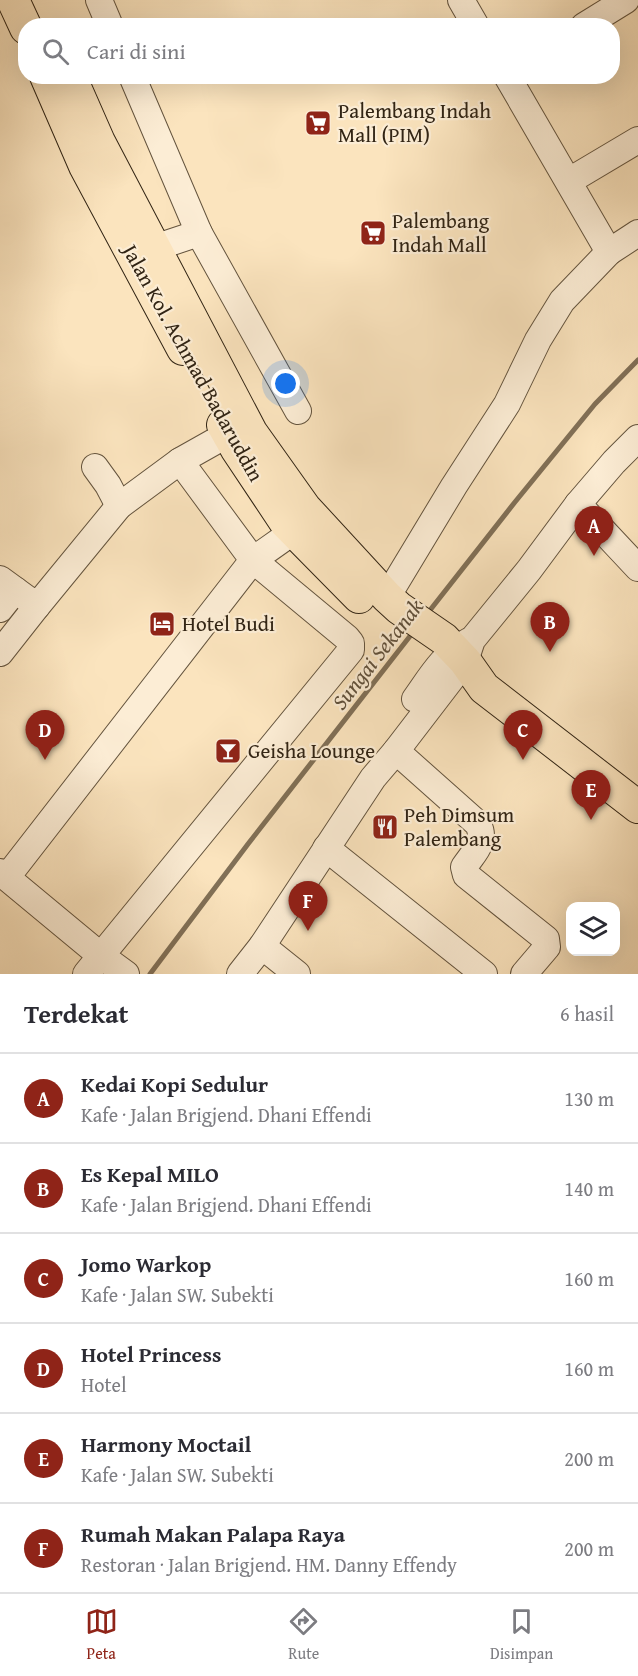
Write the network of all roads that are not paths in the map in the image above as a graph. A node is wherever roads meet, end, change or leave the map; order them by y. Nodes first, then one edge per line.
1 (13, 0) edge
2 (36, 0) edge
3 (99, 0) edge
4 (626, 0) edge
5 (463, 1) edge
6 (21, 18) edge
7 (44, 18) edge
8 (107, 18) edge
9 (472, 18) edge
10 (597, 18) edge
11 (49, 84) edge
12 (74, 84) edge
13 (135, 84) edge
14 (512, 84) edge
15 (638, 140) edge
16 (568, 181) junction
17 (199, 233) junction
18 (638, 233) edge
19 (154, 248) junction
20 (609, 252) junction
21 (298, 411) dead end
22 (228, 434) junction
23 (638, 438) edge
24 (180, 461) junction
25 (95, 467) dead end
26 (578, 504) junction
27 (119, 506) junction
28 (290, 527) junction
29 (253, 560) junction
30 (638, 568) edge
31 (5, 593) edge
32 (37, 606) junction
33 (389, 609) junction
34 (0, 653) edge
35 (451, 655) junction
36 (396, 751) junction
37 (638, 807) edge
38 (327, 848) junction
39 (3, 874) edge
40 (262, 946) junction
41 (93, 965) edge
42 (126, 974) edge
43 (227, 974) edge
44 (240, 974) edge
45 (297, 974) edge
46 (484, 974) edge
47 (524, 974) edge

1 - 6 main road
2 - 7 main road
3 - 8 street
4 - 10 street
5 - 9 street
11 - 22 main road, Jalan Kol. Achmad Badaruddin
12 - 19 main road, Jalan Kol. Achmad Badaruddin
13 - 17 street
14 - 16 street
15 - 16 street
16 - 20 street
17 - 19 street
17 - 21 street
18 - 20 street
19 - 33 main road, Jalan Kol. Achmad Badaruddin
20 - 33 street
22 - 24 street
22 - 28 main road, Jalan Kol. Achmad Badaruddin
23 - 26 street
24 - 27 street
24 - 29 street
25 - 27 street
26 - 30 street
26 - 35 street
27 - 32 street
28 - 29 street
28 - 33 main road, Jalan Kol. Achmad Badaruddin
29 - 39 street
29 - 41 street
31 - 32 street
32 - 34 street
33 - 35 main road
35 - 36 street
35 - 37 main road
35 - 43 street
36 - 38 street
36 - 47 street
38 - 40 street
38 - 46 street
39 - 41 street
40 - 44 street
40 - 45 street
41 - 42 street

